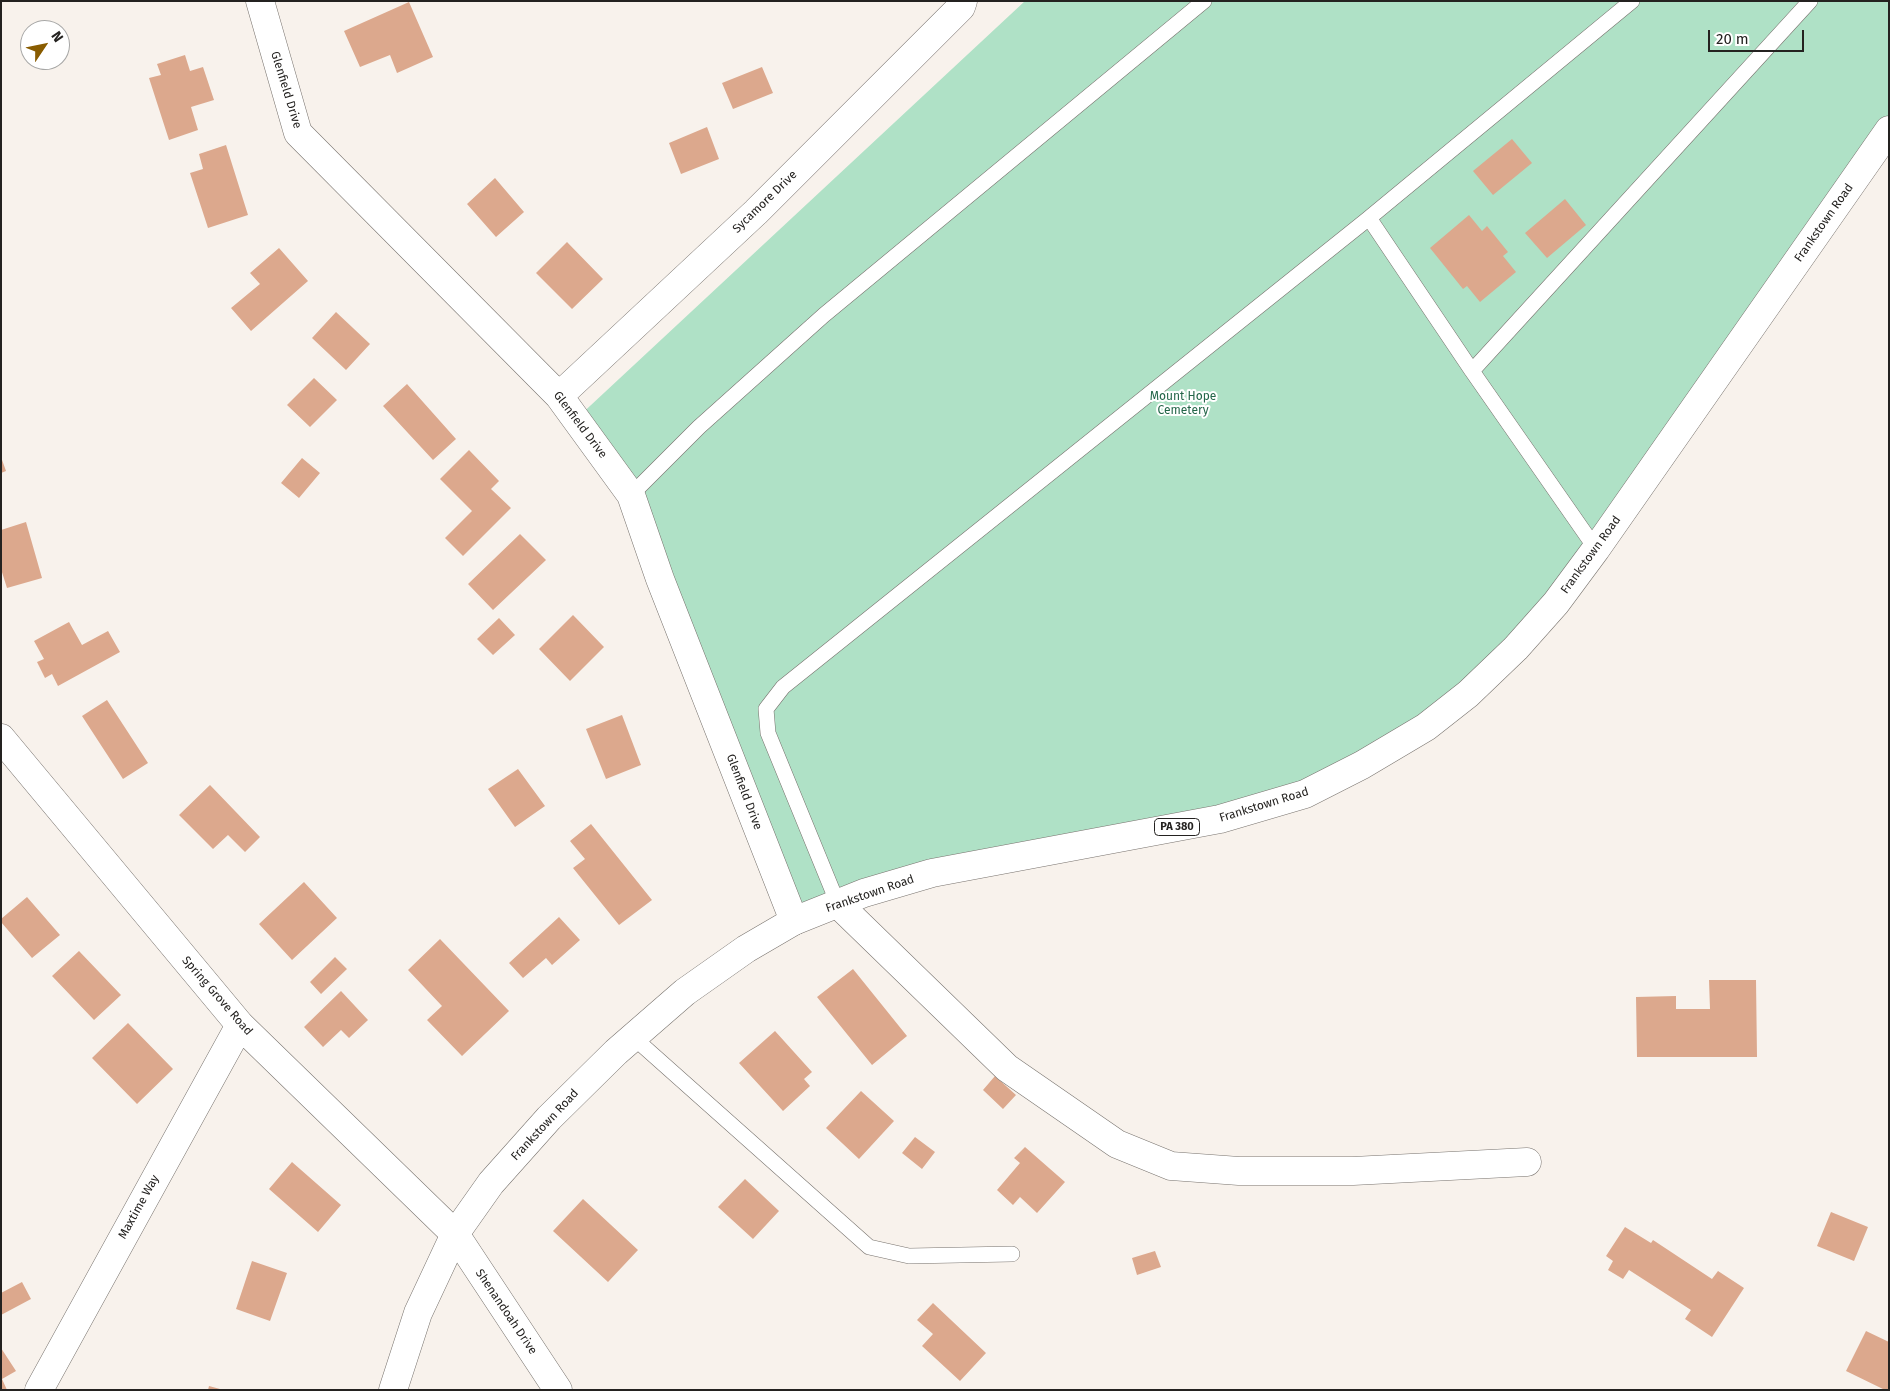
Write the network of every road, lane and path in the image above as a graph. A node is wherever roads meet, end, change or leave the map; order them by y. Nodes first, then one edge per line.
1 (260, 1) edge
2 (963, 1) edge
3 (1204, 1) edge
4 (1632, 1) edge
5 (1810, 1) edge
6 (1889, 130) edge
7 (1369, 218) junction
8 (1472, 371) junction
9 (559, 396) junction
10 (631, 494) junction
11 (1596, 549) junction
12 (1, 738) edge
13 (838, 904) junction
14 (794, 921) junction
15 (240, 1025) junction
16 (633, 1037) junction
17 (1528, 1162) dead end
18 (455, 1234) junction
19 (1012, 1254) dead end
20 (39, 1390) edge
21 (393, 1390) edge
22 (558, 1390) edge

1 - 9 street, Glenfield Drive
2 - 9 street, Sycamore Drive
3 - 10 lane
4 - 7 lane
5 - 8 lane
6 - 11 street, Frankstown Road / PA 380
7 - 8 lane
7 - 13 lane
8 - 11 lane
9 - 10 street, Glenfield Drive
10 - 14 street, Glenfield Drive
11 - 13 street, Frankstown Road / PA 380
12 - 15 street, Spring Grove Road
13 - 14 street, Frankstown Road / PA 380
13 - 17 street
14 - 16 street, Frankstown Road / PA 380
15 - 18 street, Spring Grove Road
15 - 20 street, Maxtime Way
16 - 18 street, Frankstown Road / PA 380
16 - 19 lane
18 - 21 street, Frankstown Road / PA 380
18 - 22 street, Shenandoah Drive

